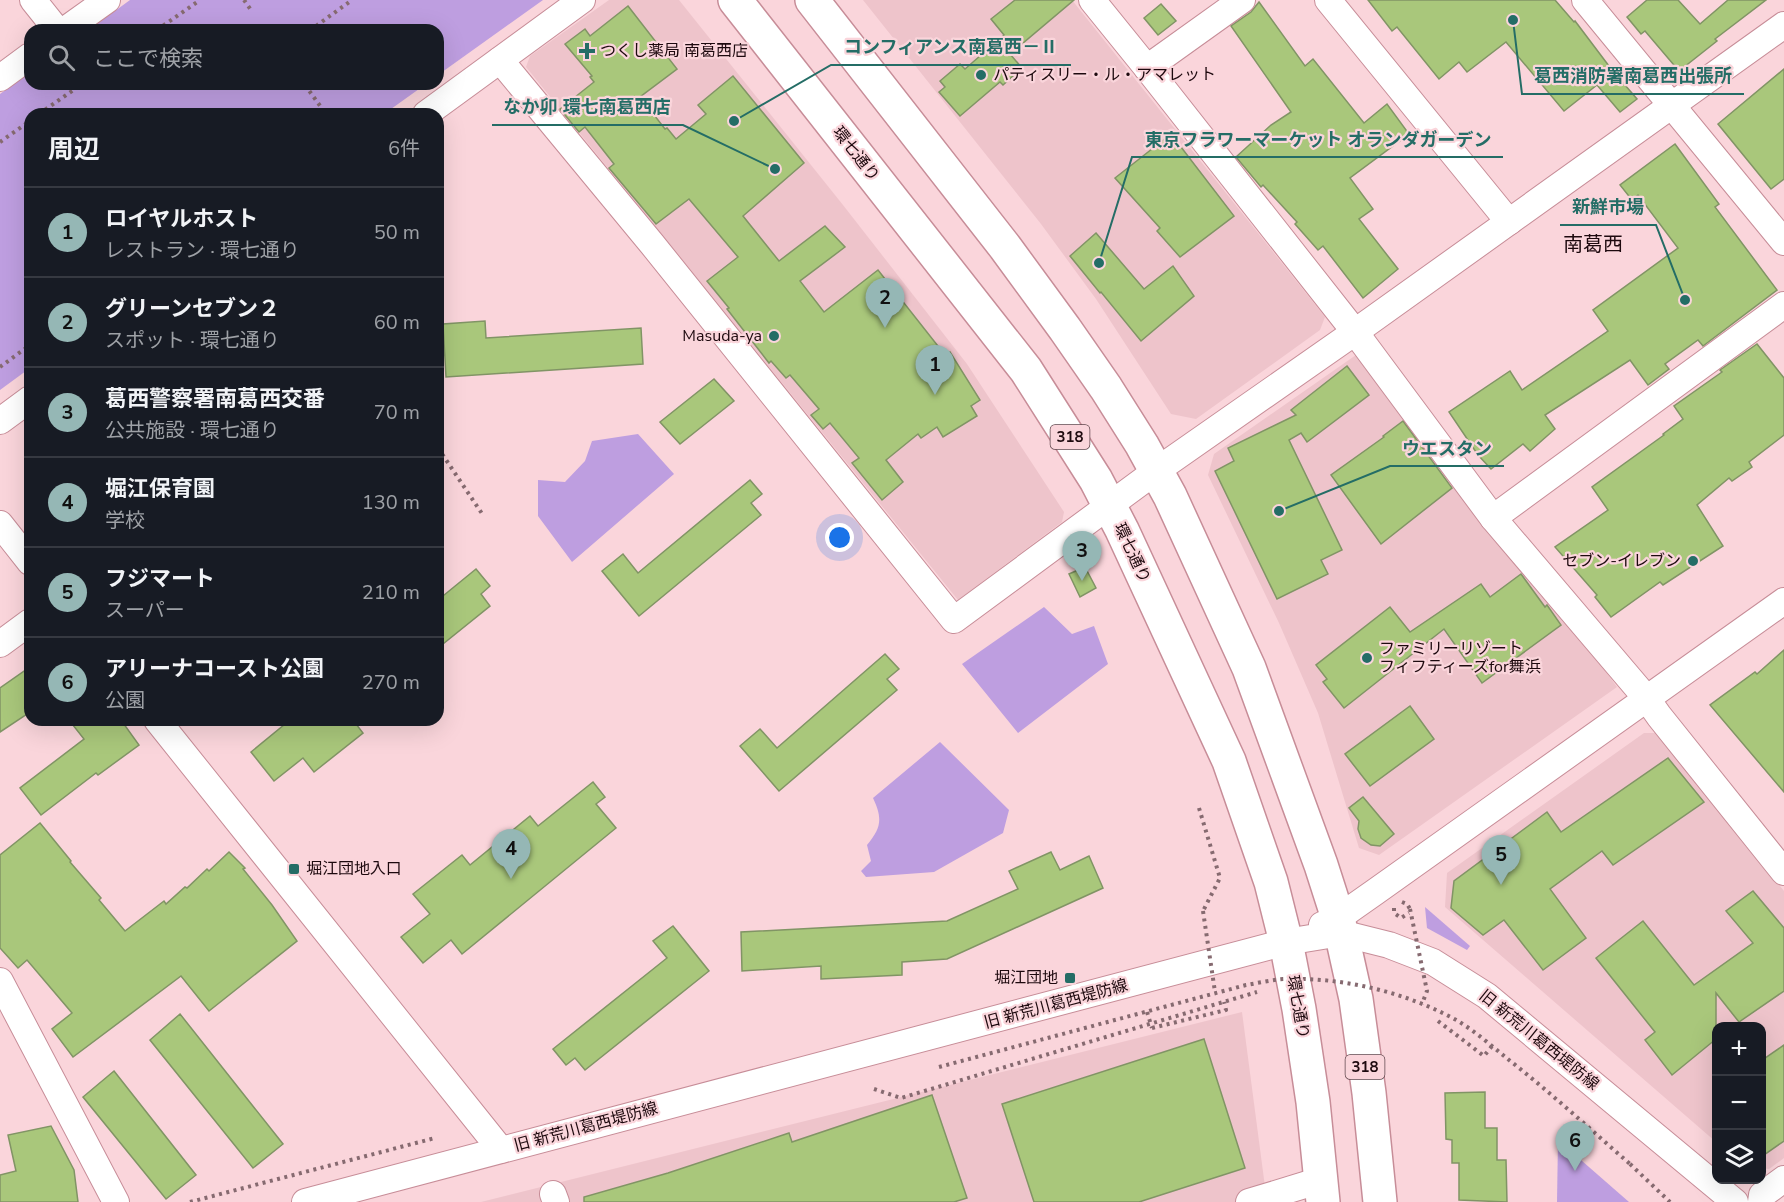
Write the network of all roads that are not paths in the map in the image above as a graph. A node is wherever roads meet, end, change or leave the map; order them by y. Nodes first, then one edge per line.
1 (33, 0) edge
2 (107, 0) edge
3 (582, 0) edge
4 (735, 0) edge
5 (812, 0) edge
6 (1092, 0) edge
7 (1242, 0) edge
8 (1328, 0) edge
9 (1585, 0) edge
10 (52, 24) edge
11 (73, 24) edge
12 (1784, 25) edge
13 (24, 60) edge
14 (500, 60) junction
15 (1148, 68) junction
16 (0, 78) edge
17 (1671, 106) junction
18 (434, 108) edge
19 (1509, 222) junction
20 (1784, 243) edge
21 (1784, 305) edge
22 (1355, 332) junction
23 (24, 403) edge
24 (0, 421) edge
25 (1156, 471) junction
26 (1109, 505) junction
27 (1493, 518) junction
28 (0, 524) edge
29 (24, 554) edge
30 (1784, 601) edge
31 (24, 626) edge
32 (0, 644) edge
33 (1647, 699) junction
34 (162, 726) edge
35 (1784, 872) edge
36 (1340, 926) junction
37 (1286, 942) junction
38 (0, 981) edge
39 (501, 1150) junction
40 (1784, 1179) edge
41 (1322, 1191) edge
42 (116, 1202) edge
43 (306, 1202) edge
44 (1249, 1202) edge
45 (1380, 1202) edge
46 (1735, 1202) edge
47 (1761, 1202) edge

1 - 10 street
2 - 11 street
3 - 14 street
4 - 26 main road, 環七通り / 318
5 - 25 main road, 318
6 - 15 street
7 - 15 street
8 - 19 street
9 - 17 street
12 - 17 street
13 - 16 street
14 - 18 street
14 - 26 street
15 - 22 street
17 - 19 street
17 - 20 street
19 - 22 street
21 - 27 street
22 - 25 street
22 - 27 street
23 - 24 street
25 - 26 street
25 - 36 main road, 318
26 - 37 main road, 環七通り / 318
27 - 33 street
28 - 29 street
30 - 33 street
31 - 32 street
33 - 35 street
33 - 36 street
34 - 39 street
36 - 37 street, 旧 新荒川葛西堤防線
36 - 45 main road, 318
36 - 46 street, 旧 新荒川葛西堤防線
37 - 39 street, 旧 新荒川葛西堤防線
37 - 41 main road, 環七通り / 318
38 - 42 street
39 - 43 street, 旧 新荒川葛西堤防線
40 - 47 street
41 - 44 street

